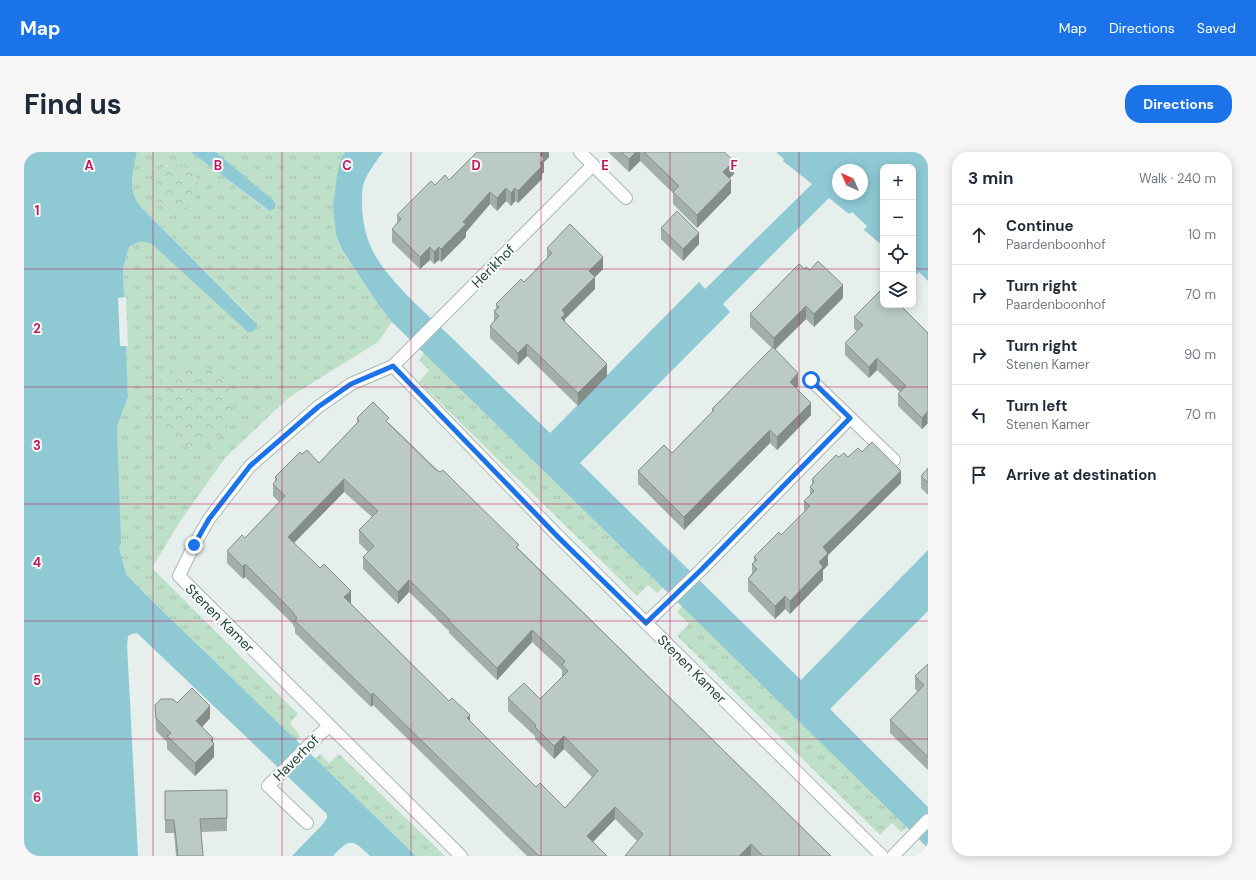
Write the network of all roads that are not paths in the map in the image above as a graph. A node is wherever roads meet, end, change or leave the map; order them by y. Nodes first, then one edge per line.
1 (580, 152) edge
2 (593, 165) junction
3 (626, 198) dead end
4 (393, 366) junction
5 (811, 380) dead end
6 (850, 418) junction
7 (894, 460) dead end
8 (646, 623) junction
9 (330, 726) junction
10 (928, 820) edge
11 (307, 823) dead end
12 (461, 856) edge
13 (882, 856) edge
14 (893, 856) edge

1 - 2 street
2 - 3 street
2 - 4 street, Herikhof
4 - 8 street, Stenen Kamer
4 - 9 street, Stenen Kamer
5 - 6 street
6 - 7 street
6 - 8 street
8 - 13 street, Stenen Kamer
9 - 11 street, Haverhof
9 - 12 street, Stenen Kamer
10 - 14 street

